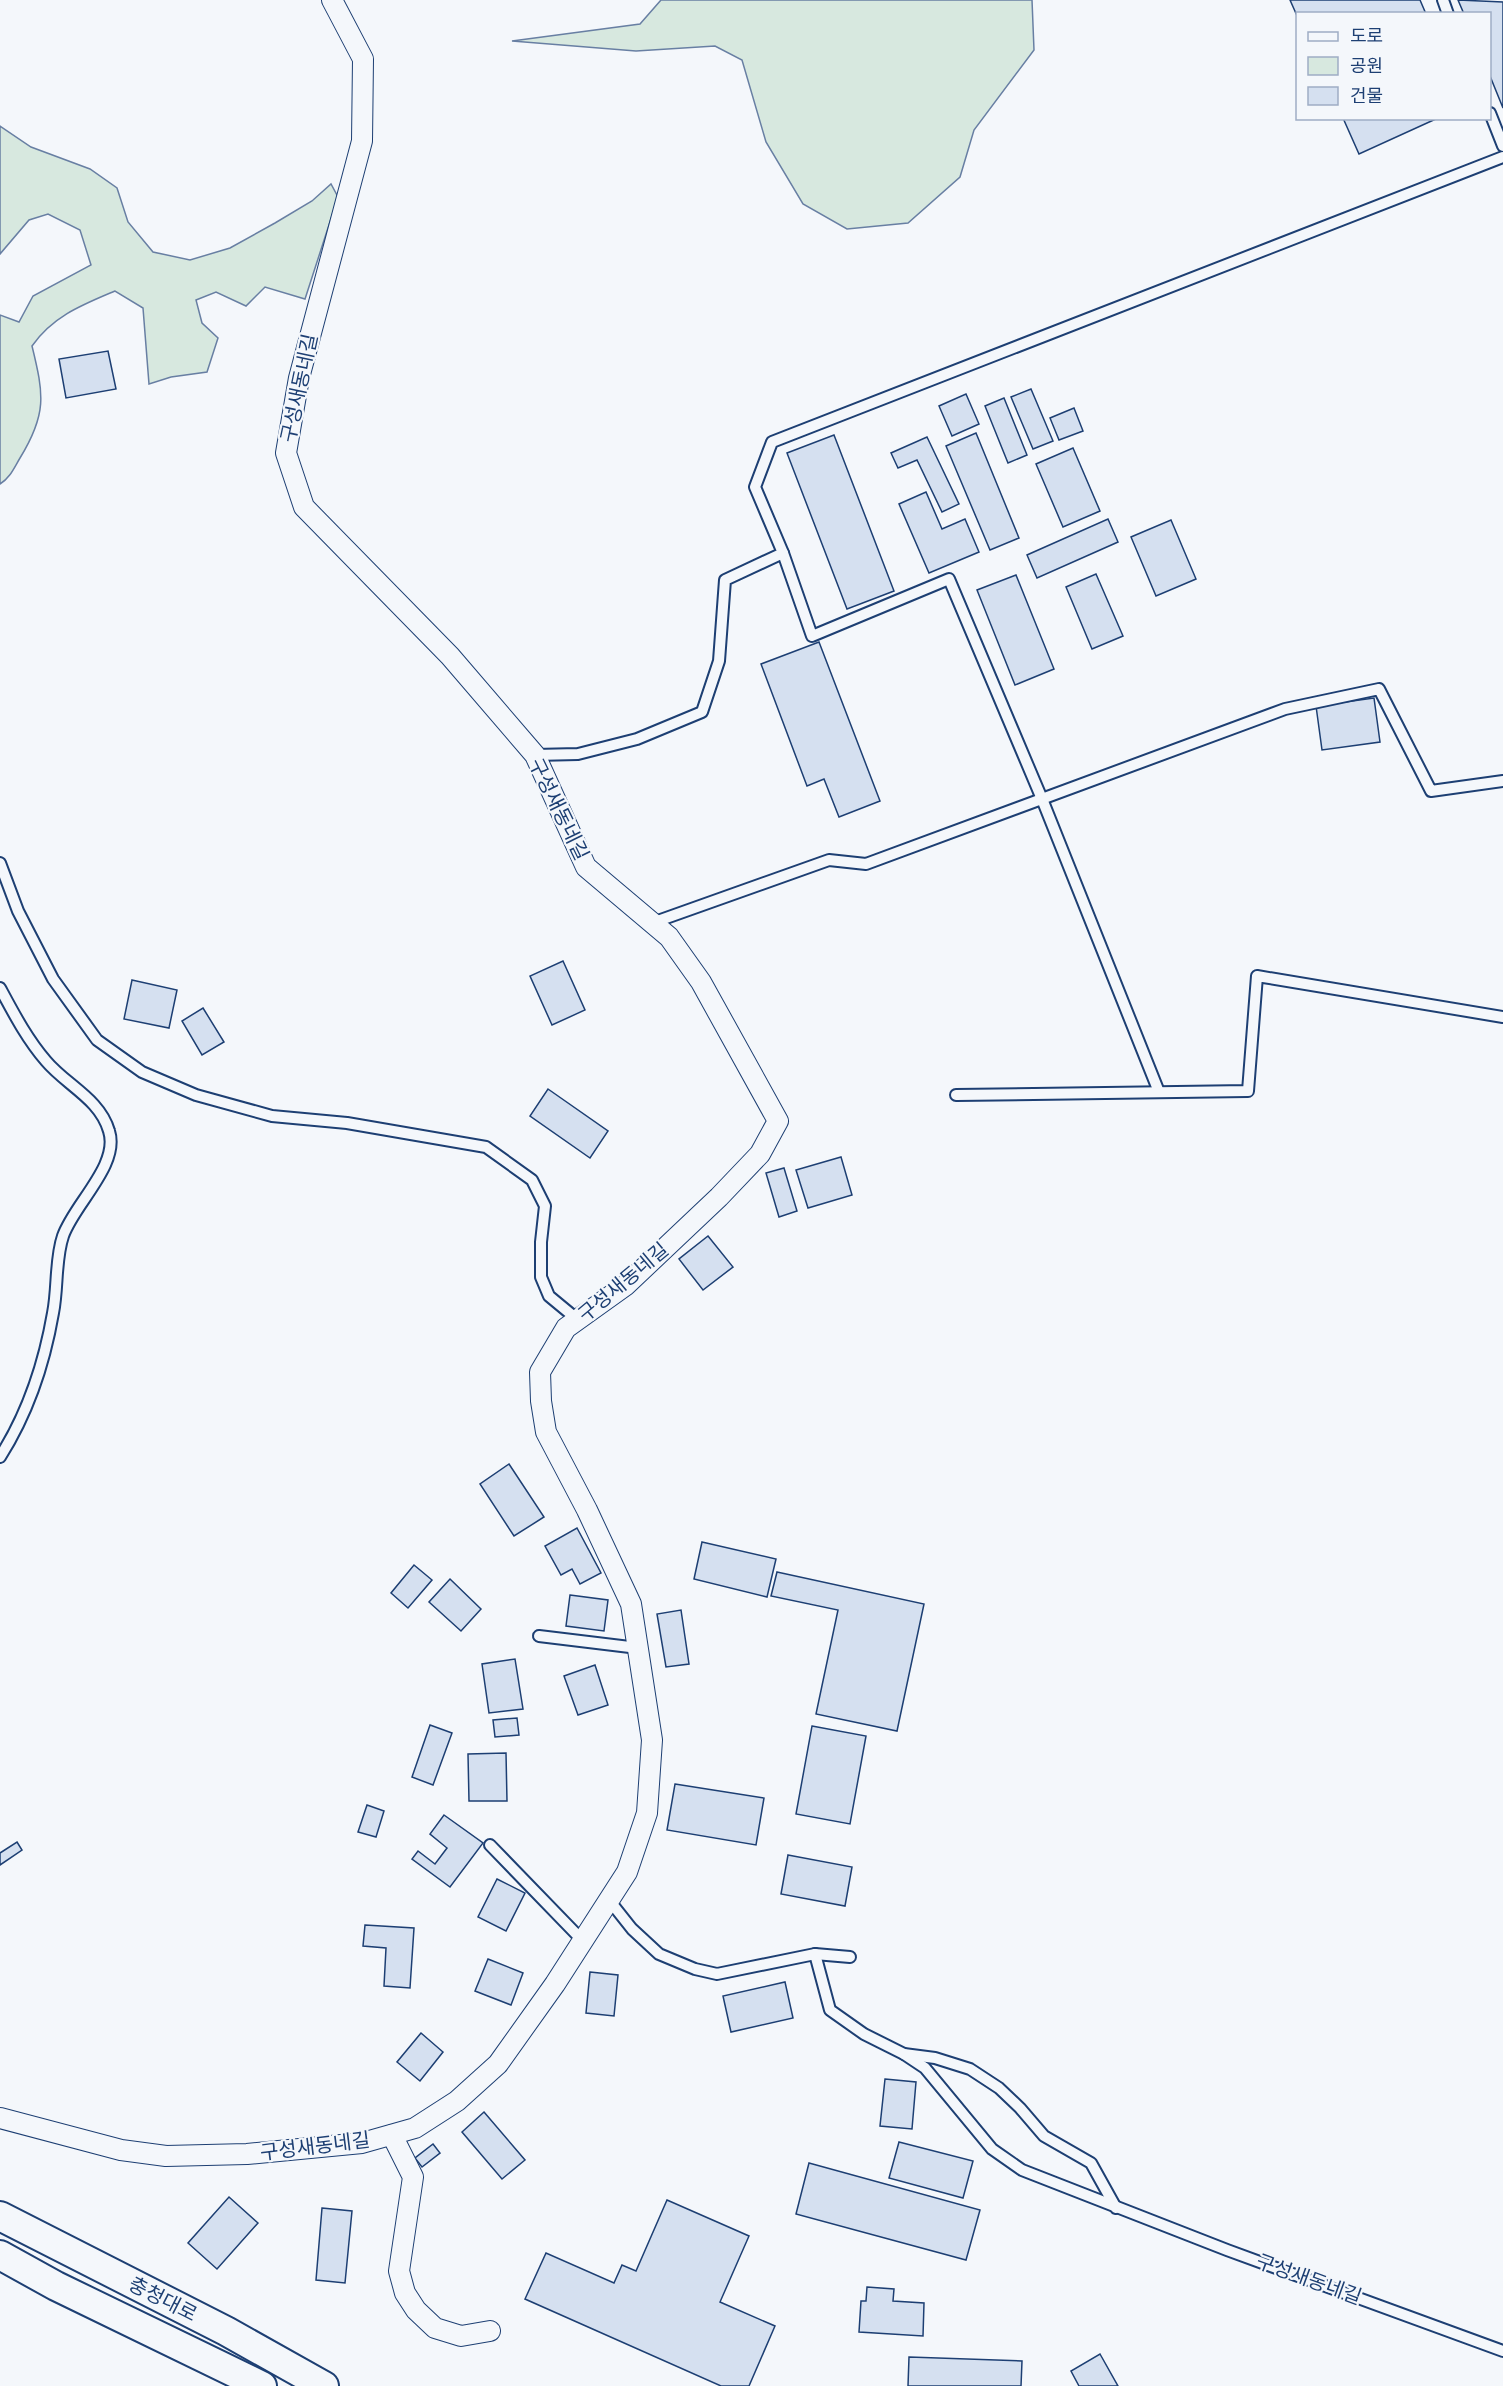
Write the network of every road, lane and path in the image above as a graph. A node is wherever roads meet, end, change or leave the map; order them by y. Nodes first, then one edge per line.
1 (332, 0) edge
2 (1491, 116) edge
3 (1503, 146) edge
4 (1503, 157) edge
5 (783, 553) junction
6 (535, 755) junction
7 (1503, 781) edge
8 (1042, 799) junction
9 (0, 863) edge
10 (652, 923) junction
11 (0, 988) edge
12 (1503, 1017) edge
13 (1159, 1092) junction
14 (956, 1095) dead end
15 (578, 1320) junction
16 (0, 1457) edge
17 (539, 1636) dead end
18 (638, 1648) junction
19 (490, 1845) dead end
20 (609, 1900) junction
21 (583, 1941) junction
22 (815, 1954) junction
23 (850, 1957) dead end
24 (904, 2054) junction
25 (0, 2118) edge
26 (392, 2135) junction
27 (1116, 2208) junction
28 (0, 2216) edge
29 (0, 2255) edge
30 (490, 2331) dead end
31 (1503, 2351) edge
32 (262, 2386) edge
33 (324, 2386) edge

1 - 6 street, 구성새동네길
2 - 3 lane
4 - 5 lane
5 - 6 lane
5 - 8 lane
6 - 10 street, 구성새동네길
7 - 8 lane
8 - 10 lane
8 - 13 lane
9 - 15 lane
10 - 15 street, 구성새동네길
11 - 16 lane
12 - 13 lane
13 - 14 lane
15 - 18 street, 구성새동네길
17 - 18 lane
18 - 20 street, 구성새동네길
19 - 21 lane
20 - 21 street, 구성새동네길
20 - 22 lane
21 - 26 street, 구성새동네길
22 - 23 lane
22 - 24 lane, 구성새동네길
24 - 27 lane, 구성새동네길
24 - 27 lane, 구성새동네길
25 - 26 street, 구성새동네길
26 - 30 street
27 - 31 lane, 구성새동네길
28 - 33 main road, 충청대로
29 - 32 main road, 충청대로

